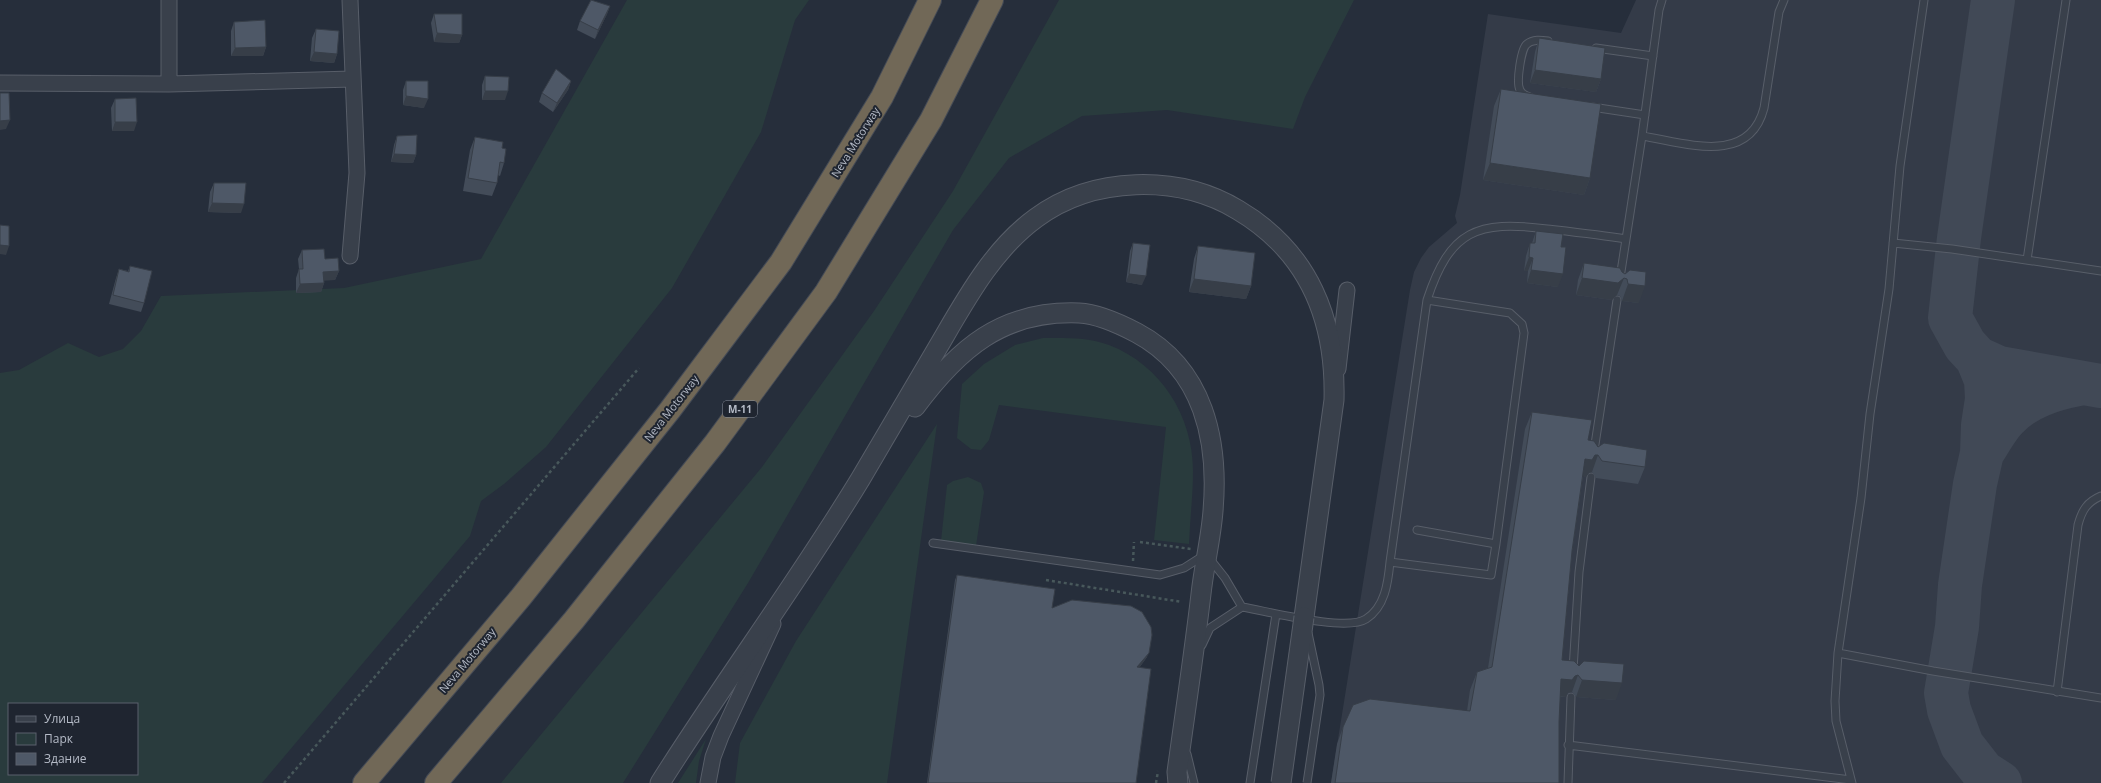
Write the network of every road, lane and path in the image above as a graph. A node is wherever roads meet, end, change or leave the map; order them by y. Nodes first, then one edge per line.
1 (169, 0) edge
2 (350, 0) edge
3 (930, 0) edge
4 (992, 0) edge
5 (1662, 0) edge
6 (1784, 0) edge
7 (1924, 0) edge
8 (2066, 0) edge
9 (1555, 42) edge
10 (1585, 46) edge
11 (1653, 56) junction
12 (352, 79) junction
13 (0, 83) edge
14 (169, 84) junction
15 (1536, 98) edge
16 (1583, 105) edge
17 (1645, 115) junction
18 (1642, 136) junction
19 (1626, 239) junction
20 (1893, 243) junction
21 (350, 256) dead end
22 (2027, 260) junction
23 (2101, 270) edge
24 (1619, 286) edge
25 (1347, 290) dead end
26 (1427, 300) junction
27 (1617, 300) dead end
28 (639, 368) dead end
29 (1334, 400) junction
30 (1593, 459) edge
31 (861, 478) junction
32 (1592, 478) dead end
33 (2101, 496) edge
34 (1417, 530) dead end
35 (1134, 542) dead end
36 (1140, 542) dead end
37 (933, 544) dead end
38 (1496, 544) junction
39 (1206, 552) junction
40 (1390, 562) junction
41 (1132, 571) junction
42 (799, 578) junction
43 (1046, 580) dead end
44 (1242, 607) junction
45 (1181, 610) dead end
46 (1276, 614) junction
47 (1304, 617) junction
48 (1838, 653) junction
49 (1192, 665) junction
50 (1573, 678) edge
51 (1189, 685) junction
52 (2056, 692) junction
53 (1571, 697) dead end
54 (2101, 698) edge
55 (1568, 745) junction
56 (1159, 767) dead end
57 (1177, 779) edge
58 (1852, 781) edge
59 (284, 783) edge
60 (364, 783) edge
61 (436, 783) edge
62 (660, 783) edge
63 (708, 783) edge
64 (1156, 783) edge
65 (1194, 783) edge
66 (1250, 783) edge
67 (1281, 783) edge
68 (1307, 783) edge
69 (1568, 783) edge

1 - 14 street
2 - 12 street
3 - 60 highway, Neva Motorway
4 - 61 highway, М-11
5 - 11 lane
6 - 18 lane
7 - 20 lane
8 - 22 lane
9 - 15 lane
10 - 11 lane
11 - 17 lane
12 - 14 street
12 - 21 street
13 - 14 street
16 - 17 lane
17 - 18 lane
18 - 19 lane
19 - 24 lane
19 - 26 lane
20 - 22 lane
20 - 48 lane
22 - 23 lane
25 - 29 street
26 - 38 lane
26 - 40 lane
27 - 30 lane
28 - 59 path
29 - 31 street
29 - 47 street
31 - 39 street
31 - 42 street
32 - 50 lane
33 - 52 lane
34 - 38 lane
35 - 41 path
36 - 39 path
37 - 41 lane
38 - 40 lane
39 - 41 lane
39 - 44 lane
39 - 49 street
40 - 46 lane
42 - 62 street
42 - 63 street
43 - 45 path
44 - 46 lane
44 - 49 lane
46 - 66 lane
47 - 67 street, bridge
47 - 68 lane, bridge
48 - 52 lane
48 - 58 lane
49 - 51 street
51 - 57 street
51 - 65 lane
52 - 54 lane
53 - 55 lane
55 - 58 lane
55 - 69 lane
56 - 64 path

